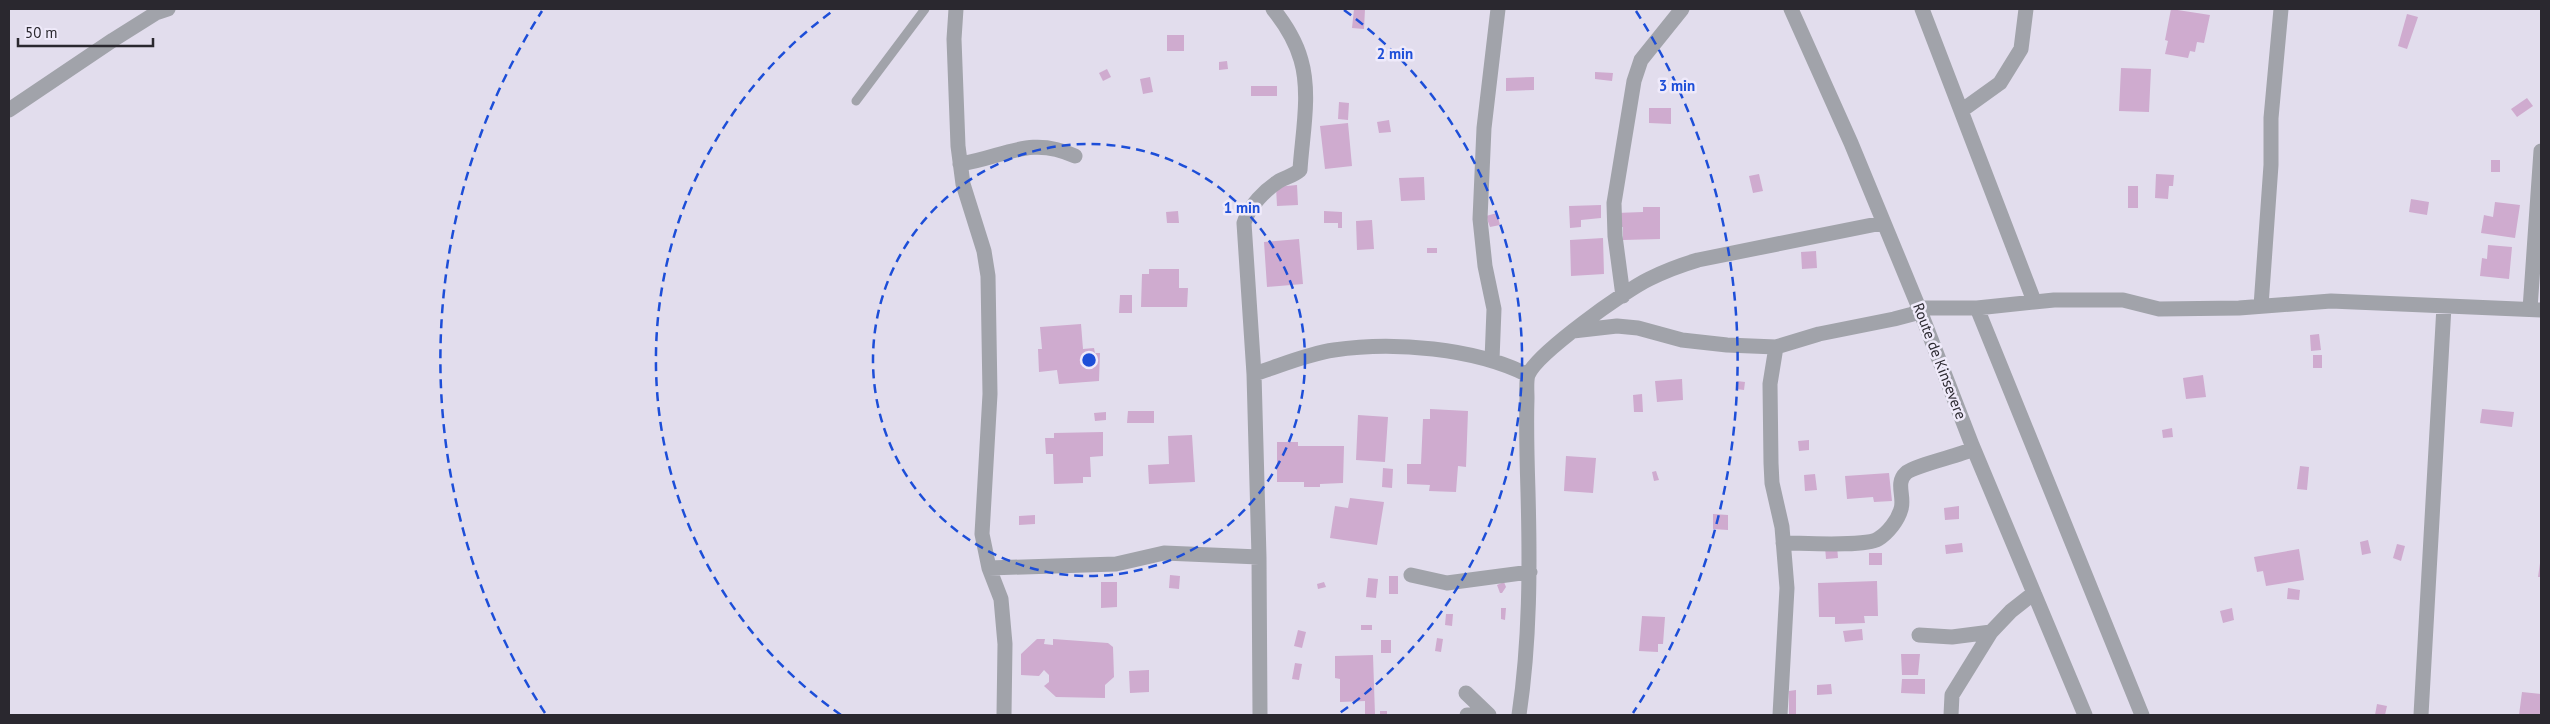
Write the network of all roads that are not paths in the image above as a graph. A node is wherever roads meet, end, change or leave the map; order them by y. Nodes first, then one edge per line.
1 (168, 9) edge
2 (925, 9) edge
3 (956, 9) edge
4 (1274, 9) edge
5 (1498, 9) edge
6 (1682, 9) edge
7 (1791, 9) edge
8 (1922, 9) edge
9 (2026, 9) edge
10 (2281, 9) edge
11 (856, 101) dead end
12 (9, 110) edge
13 (1961, 112) junction
14 (2541, 151) edge
15 (1075, 156) dead end
16 (960, 164) junction
17 (1882, 223) junction
18 (1623, 296) junction
19 (2034, 301) junction
20 (2261, 306) junction
21 (2444, 306) junction
22 (1919, 308) junction
23 (1977, 308) junction
24 (2536, 310) edge
25 (1572, 332) junction
26 (1776, 347) junction
27 (1492, 360) junction
28 (1254, 374) junction
29 (1528, 375) junction
30 (1972, 445) junction
31 (1783, 543) junction
32 (1259, 556) junction
33 (989, 568) junction
34 (1530, 572) junction
35 (1411, 575) dead end
36 (2034, 593) junction
37 (1991, 632) junction
38 (1919, 635) dead end
39 (1466, 693) dead end
40 (1004, 715) edge
41 (1260, 715) edge
42 (1467, 715) edge
43 (1476, 715) edge
44 (1489, 715) edge
45 (1519, 715) edge
46 (1780, 715) edge
47 (1951, 715) edge
48 (2085, 715) edge
49 (2142, 715) edge
50 (2421, 715) edge

1 - 12 street
2 - 11 lane
3 - 16 street
4 - 28 street
5 - 27 street
6 - 18 street
7 - 17 street, Route de Kinsevere
8 - 13 street
9 - 13 street
10 - 20 street
13 - 19 street
14 - 24 street
15 - 16 street
16 - 33 street
17 - 18 street
17 - 22 street, Route de Kinsevere
18 - 25 street
19 - 20 street
19 - 23 street
20 - 21 street
21 - 24 street
21 - 50 street
22 - 23 street
22 - 26 street
22 - 30 street, Route de Kinsevere
23 - 49 street
25 - 26 street
25 - 29 street
26 - 31 street
27 - 28 street
27 - 29 street
28 - 32 street
29 - 34 street
30 - 31 street
30 - 36 street, Route de Kinsevere
31 - 46 street
32 - 33 street
32 - 41 street
33 - 40 street
34 - 35 street
34 - 45 street
36 - 37 street
36 - 48 street, Route de Kinsevere
37 - 38 street
37 - 47 street
39 - 44 street
42 - 43 street

